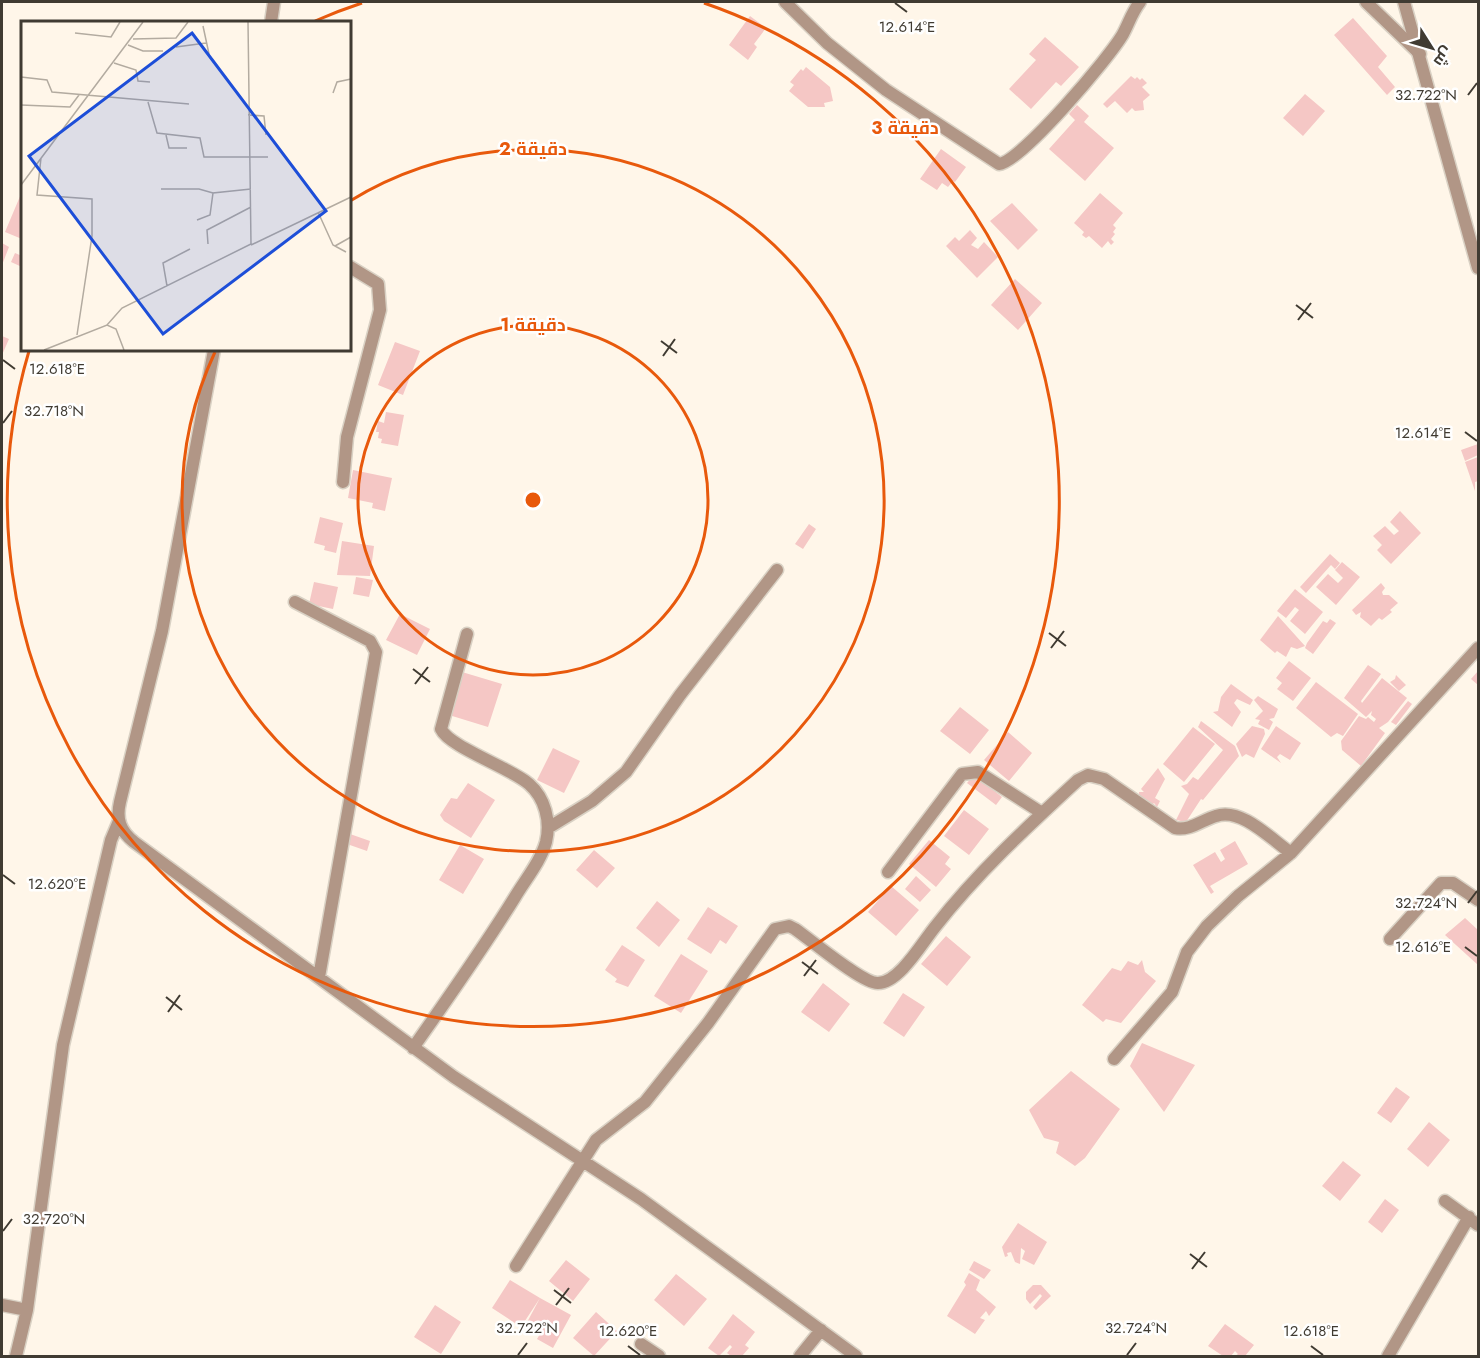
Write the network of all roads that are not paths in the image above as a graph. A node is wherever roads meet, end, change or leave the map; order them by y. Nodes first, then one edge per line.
1 (274, 2) edge
2 (784, 2) edge
3 (1140, 2) edge
4 (1366, 2) edge
5 (1404, 2) edge
6 (271, 21) edge
7 (1420, 54) junction
8 (351, 268) edge
9 (1479, 268) edge
10 (214, 351) edge
11 (343, 482) dead end
12 (777, 570) dead end
13 (294, 602) dead end
14 (467, 634) dead end
15 (1479, 648) edge
16 (1042, 813) junction
17 (118, 820) junction
18 (548, 828) junction
19 (1291, 853) junction
20 (888, 872) dead end
21 (1479, 900) edge
22 (1390, 939) dead end
23 (319, 977) junction
24 (413, 1048) junction
25 (1114, 1059) dead end
26 (581, 1159) junction
27 (1445, 1201) dead end
28 (1474, 1221) edge
29 (516, 1266) dead end
30 (2, 1305) edge
31 (27, 1310) junction
32 (821, 1330) junction
33 (640, 1344) dead end
34 (16, 1356) edge
35 (659, 1356) edge
36 (800, 1356) edge
37 (856, 1356) edge
38 (1388, 1356) edge

1 - 6 street
2 - 3 street
4 - 7 street
5 - 7 street
7 - 9 street
8 - 11 street
10 - 17 street
12 - 18 street
13 - 23 street
14 - 18 street
15 - 19 street
16 - 19 street
16 - 20 street
16 - 26 street
17 - 23 street
17 - 31 street
18 - 24 street
19 - 25 street
21 - 22 street
23 - 24 street
24 - 26 street
26 - 29 street
26 - 32 street
27 - 28 street
28 - 38 street
30 - 31 street
31 - 34 street
32 - 36 street
32 - 37 street
33 - 35 street

